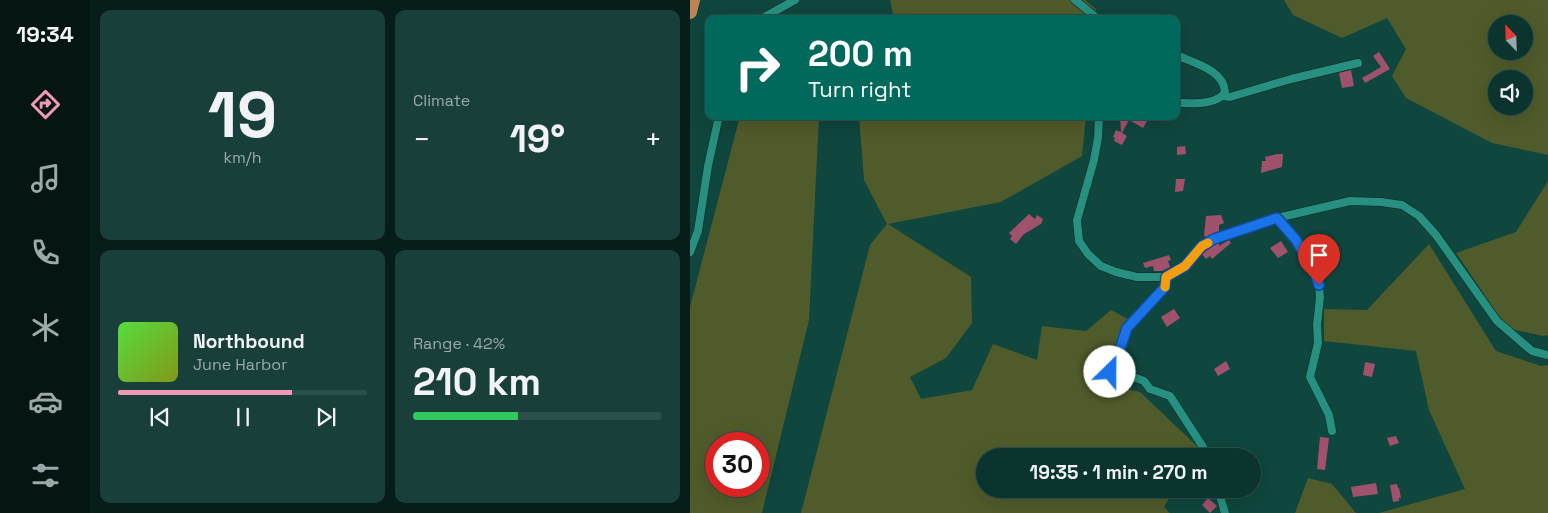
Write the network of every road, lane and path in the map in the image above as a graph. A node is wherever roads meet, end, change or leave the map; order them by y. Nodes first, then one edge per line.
1 (693, 0) edge
2 (795, 0) edge
3 (1075, 0) edge
4 (690, 12) edge
5 (768, 15) edge
6 (1093, 15) edge
7 (1180, 57) edge
8 (1358, 63) dead end
9 (1224, 96) junction
10 (1180, 103) edge
11 (719, 120) edge
12 (1099, 120) edge
13 (1277, 218) junction
14 (690, 252) edge
15 (1166, 277) junction
16 (1548, 355) edge
17 (1332, 431) dead end
18 (1203, 448) edge
19 (1221, 498) edge
20 (1225, 513) edge

1 - 4 highway, bridge
2 - 5 street
3 - 6 street
7 - 9 street
8 - 9 street
9 - 10 street
11 - 14 street
12 - 15 street
13 - 15 street
13 - 16 street
13 - 17 street
15 - 18 street
19 - 20 street

